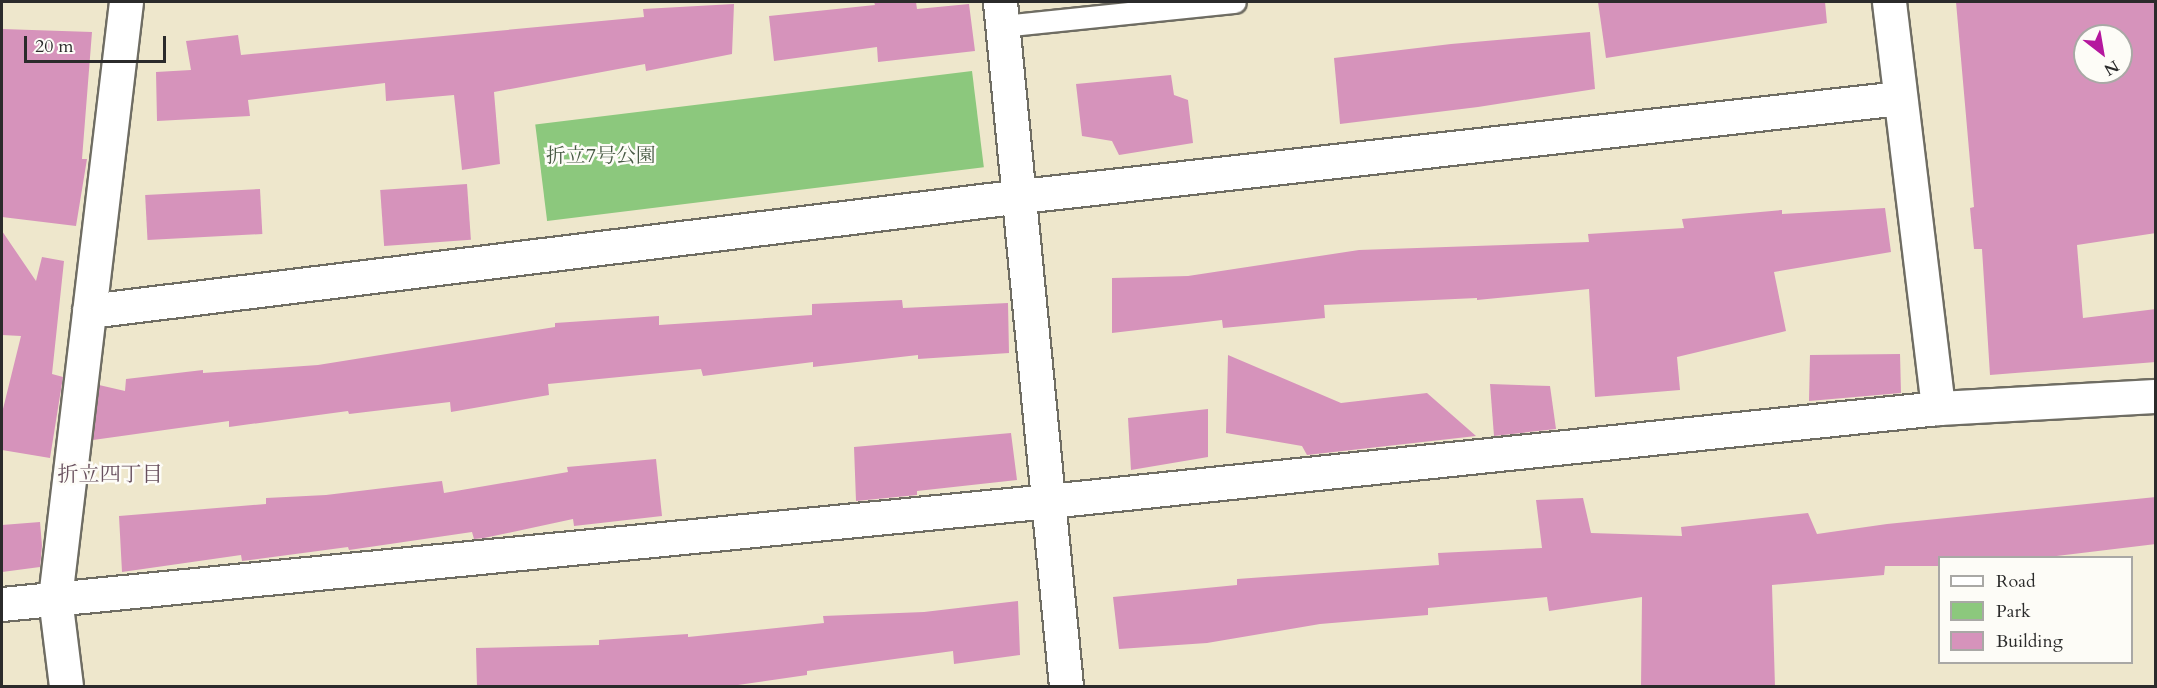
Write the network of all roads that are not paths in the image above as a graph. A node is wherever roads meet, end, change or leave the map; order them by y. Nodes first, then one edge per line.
1 (126, 2) edge
2 (1235, 2) edge
3 (1889, 2) edge
4 (1001, 14) edge
5 (1900, 98) junction
6 (1021, 196) junction
7 (89, 311) junction
8 (2156, 396) edge
9 (1938, 408) junction
10 (1049, 501) junction
11 (55, 598) junction
12 (2, 604) edge
13 (66, 687) edge
14 (1066, 687) edge

1 - 7 street
2 - 4 lane
3 - 5 street
4 - 6 street
5 - 6 street
5 - 9 street
6 - 7 street
6 - 10 street
7 - 11 street
8 - 9 street
9 - 10 street
10 - 11 street
10 - 14 street
11 - 12 street
11 - 13 street

